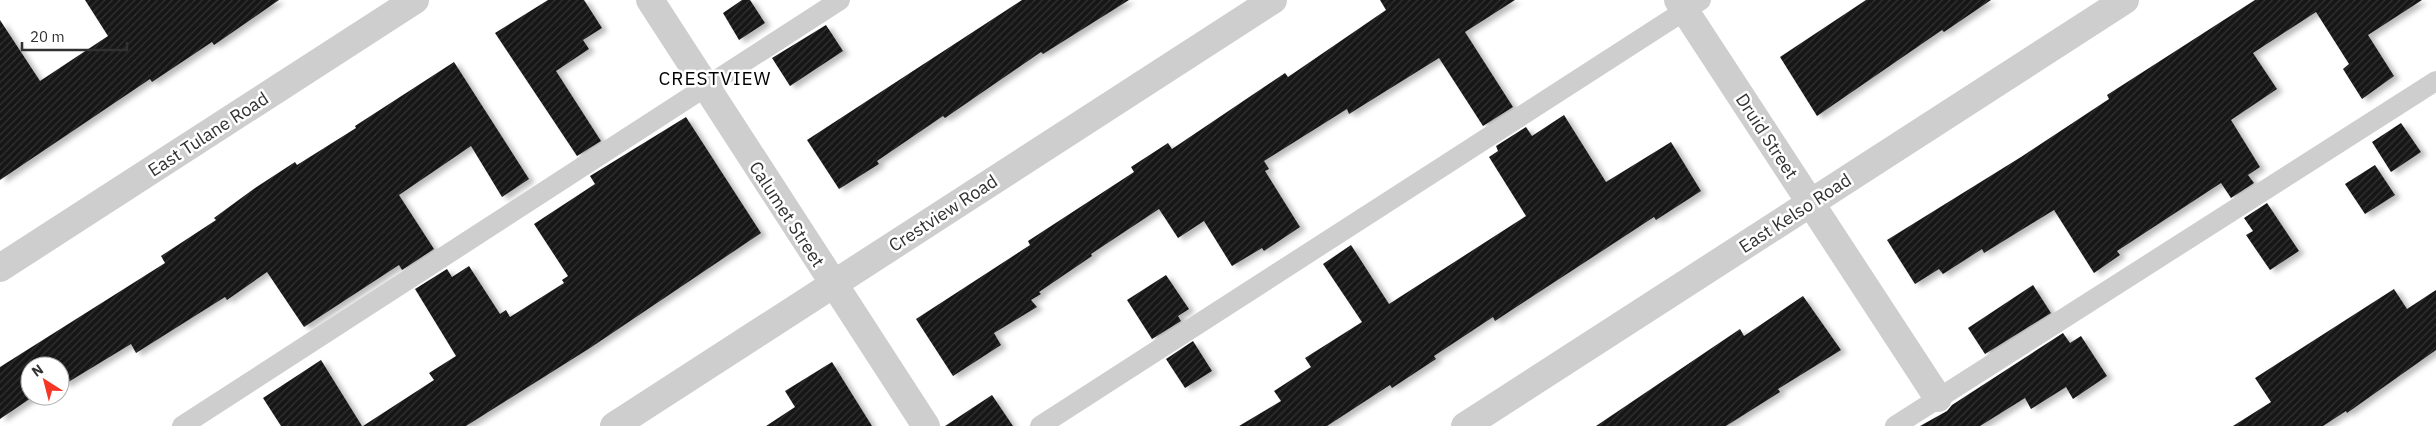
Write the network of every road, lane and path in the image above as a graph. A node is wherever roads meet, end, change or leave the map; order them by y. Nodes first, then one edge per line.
1 (415, 0) edge
2 (650, 0) edge
3 (840, 0) edge
4 (1273, 0) edge
5 (2124, 0) edge
6 (1688, 3) edge
7 (2436, 81) edge
8 (705, 87) junction
9 (1810, 202) junction
10 (0, 268) edge
11 (832, 285) junction
12 (1938, 398) junction
13 (182, 426) edge
14 (614, 426) edge
15 (926, 426) edge
16 (1040, 426) edge
17 (1465, 426) edge
18 (1895, 426) edge

1 - 10 street, East Tulane Road
2 - 8 street, Calumet Street
3 - 8 lane
4 - 11 street, Crestview Road
5 - 9 street, East Kelso Road
6 - 9 street, Druid Street
6 - 16 lane
7 - 12 lane
8 - 11 street, Calumet Street
8 - 13 lane
9 - 12 street, Druid Street
9 - 17 street, East Kelso Road
11 - 14 street, Crestview Road
11 - 15 street, Calumet Street
12 - 18 lane

